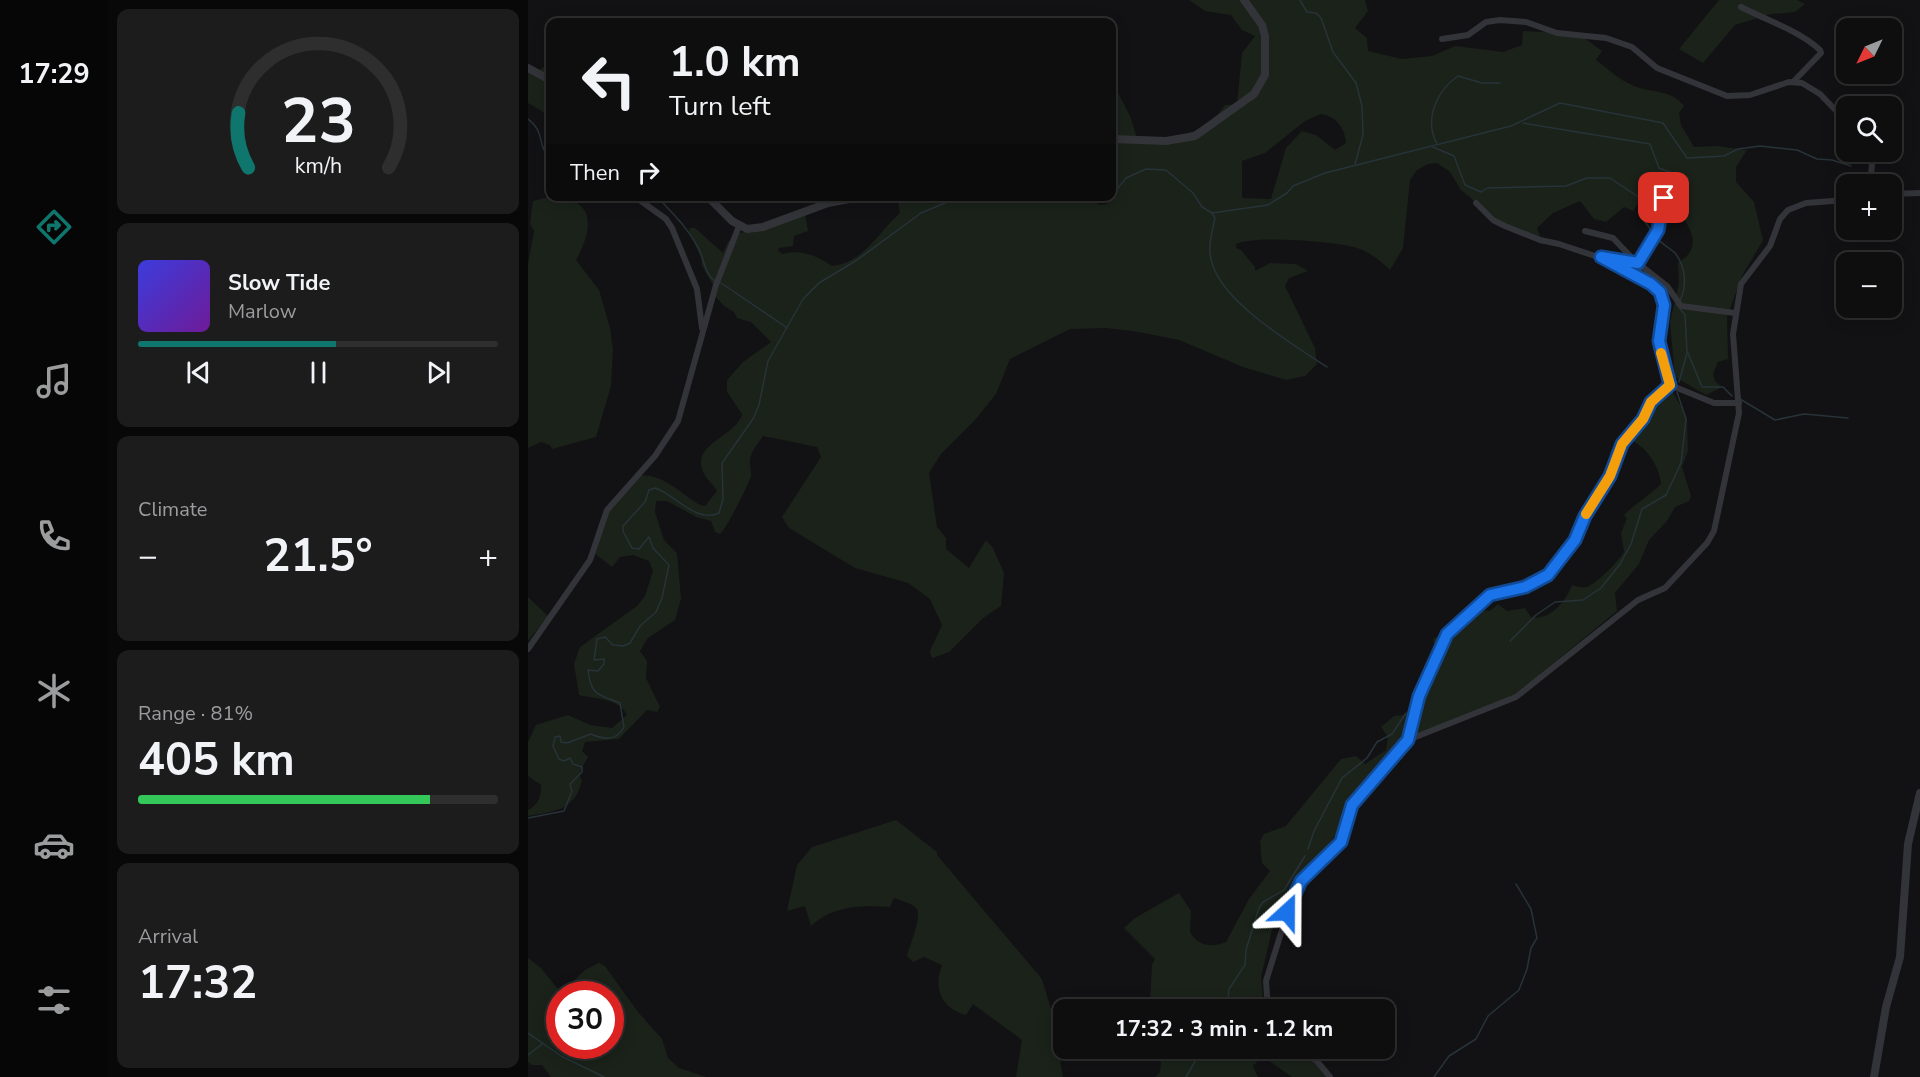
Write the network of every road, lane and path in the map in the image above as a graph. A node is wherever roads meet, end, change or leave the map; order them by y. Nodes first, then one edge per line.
1 (1244, 0) edge
2 (1741, 7) dead end
3 (1442, 39) dead end
4 (528, 68) edge
5 (546, 78) edge
6 (1794, 81) junction
7 (1836, 111) edge
8 (1116, 139) edge
9 (1920, 193) edge
10 (1902, 194) edge
11 (1664, 198) dead end
12 (641, 201) edge
13 (712, 201) edge
14 (839, 201) edge
15 (1836, 201) edge
16 (1476, 203) dead end
17 (739, 226) junction
18 (1585, 231) dead end
19 (1601, 257) junction
20 (1638, 263) junction
21 (1735, 313) junction
22 (703, 334) junction
23 (1670, 385) junction
24 (1739, 403) junction
25 (528, 649) edge
26 (1408, 740) junction
27 (1920, 793) edge
28 (1267, 999) edge
29 (1313, 1059) edge
30 (1330, 1077) edge
31 (1874, 1077) edge

1 - 8 street
2 - 6 street
3 - 6 street
4 - 5 street
6 - 7 street
9 - 10 street
11 - 20 street
12 - 22 street
13 - 17 street
14 - 17 street
15 - 21 street
16 - 19 street
17 - 22 street
18 - 20 street
19 - 20 street
19 - 23 street
20 - 21 street
21 - 24 street
22 - 25 street
23 - 24 street
23 - 26 street
24 - 26 street
26 - 28 street
27 - 31 street
29 - 30 street

